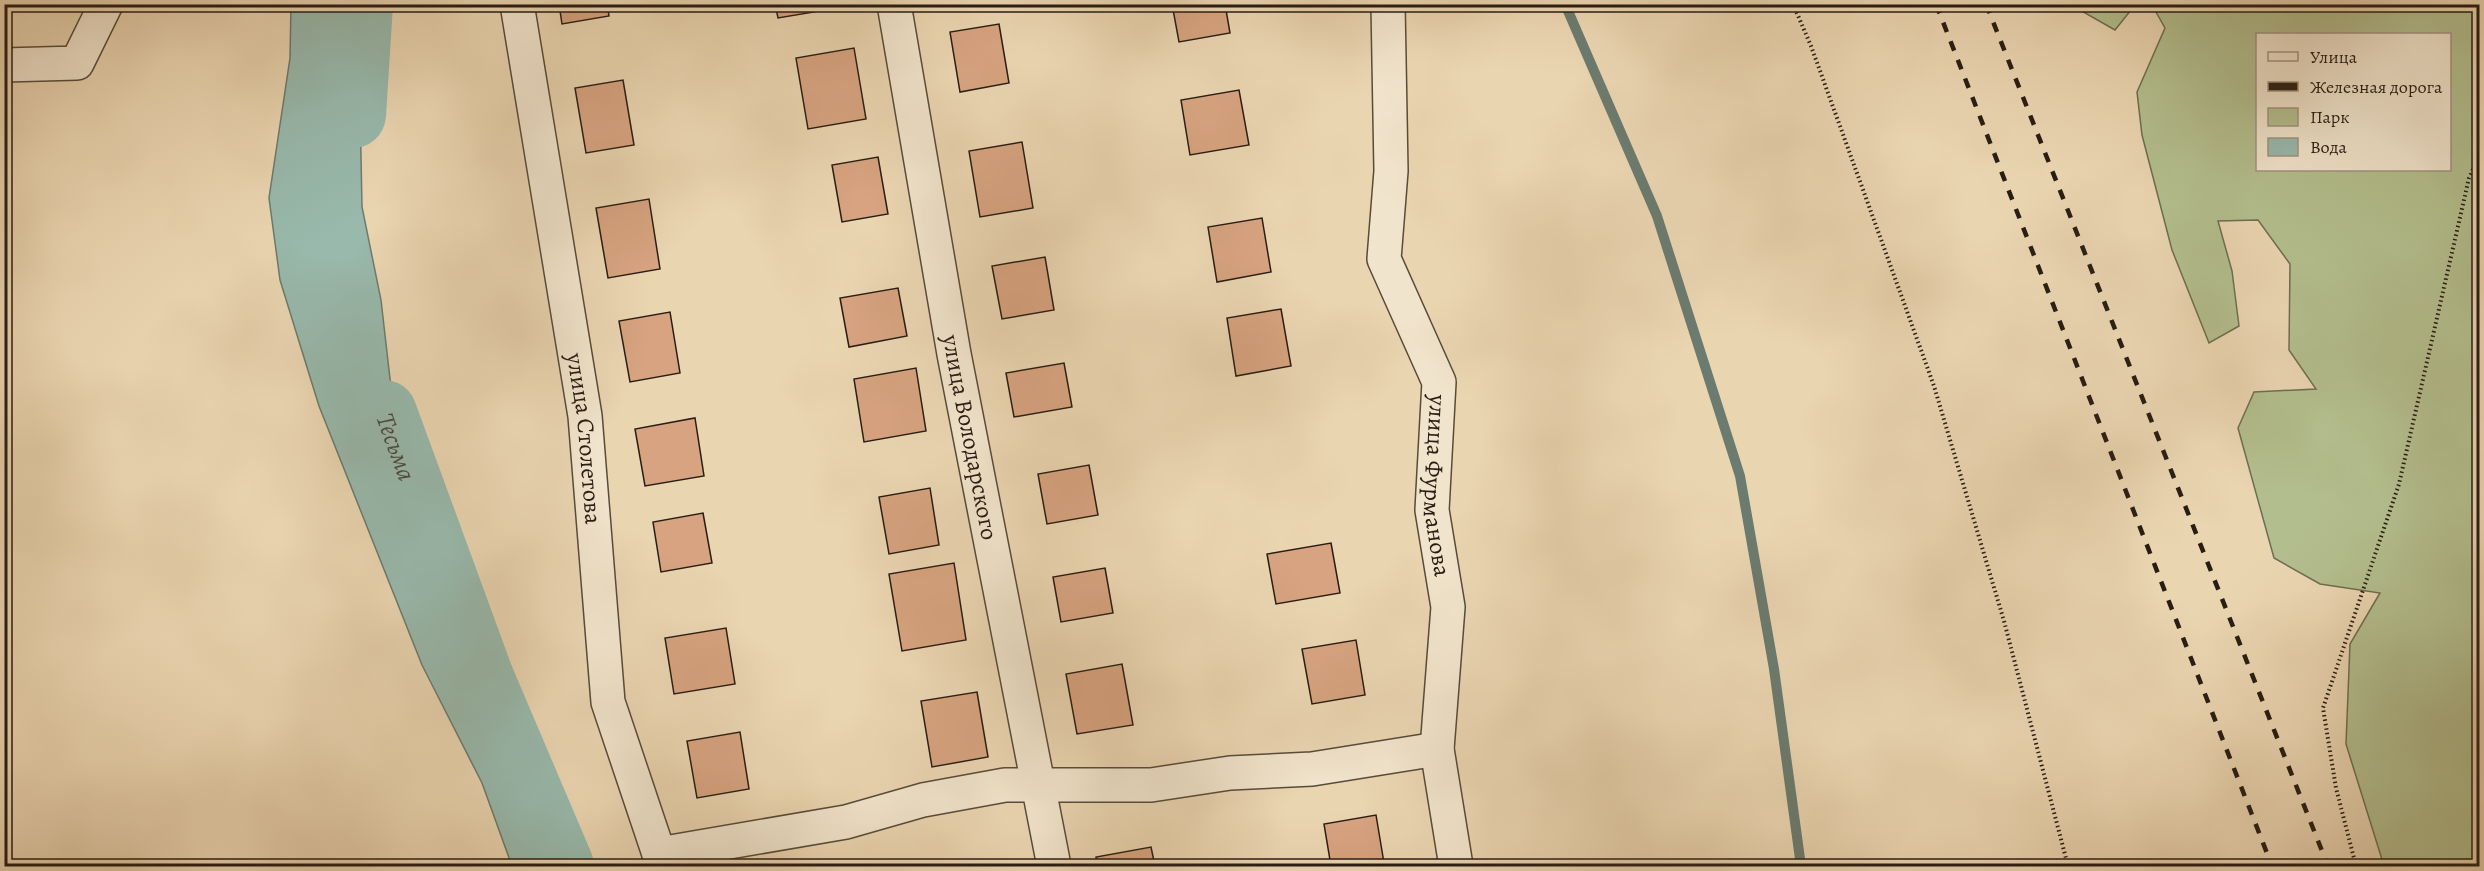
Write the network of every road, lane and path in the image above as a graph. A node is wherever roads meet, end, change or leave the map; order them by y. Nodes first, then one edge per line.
1 (106, 4) edge
2 (517, 4) edge
3 (894, 4) edge
4 (1388, 4) edge
5 (1793, 4) edge
6 (4, 65) edge
7 (2480, 154) edge
8 (1437, 749) junction
9 (1038, 785) junction
10 (660, 860) edge
11 (1054, 867) edge
12 (1456, 867) edge
13 (2068, 867) edge
14 (2356, 867) edge

1 - 6 street
2 - 10 street, улица Столетова
3 - 9 street, улица Володарского
4 - 8 street, улица Фурманова
5 - 13 path
7 - 14 path
8 - 9 street
8 - 12 street, улица Фурманова
9 - 10 street
9 - 11 street, улица Володарского

